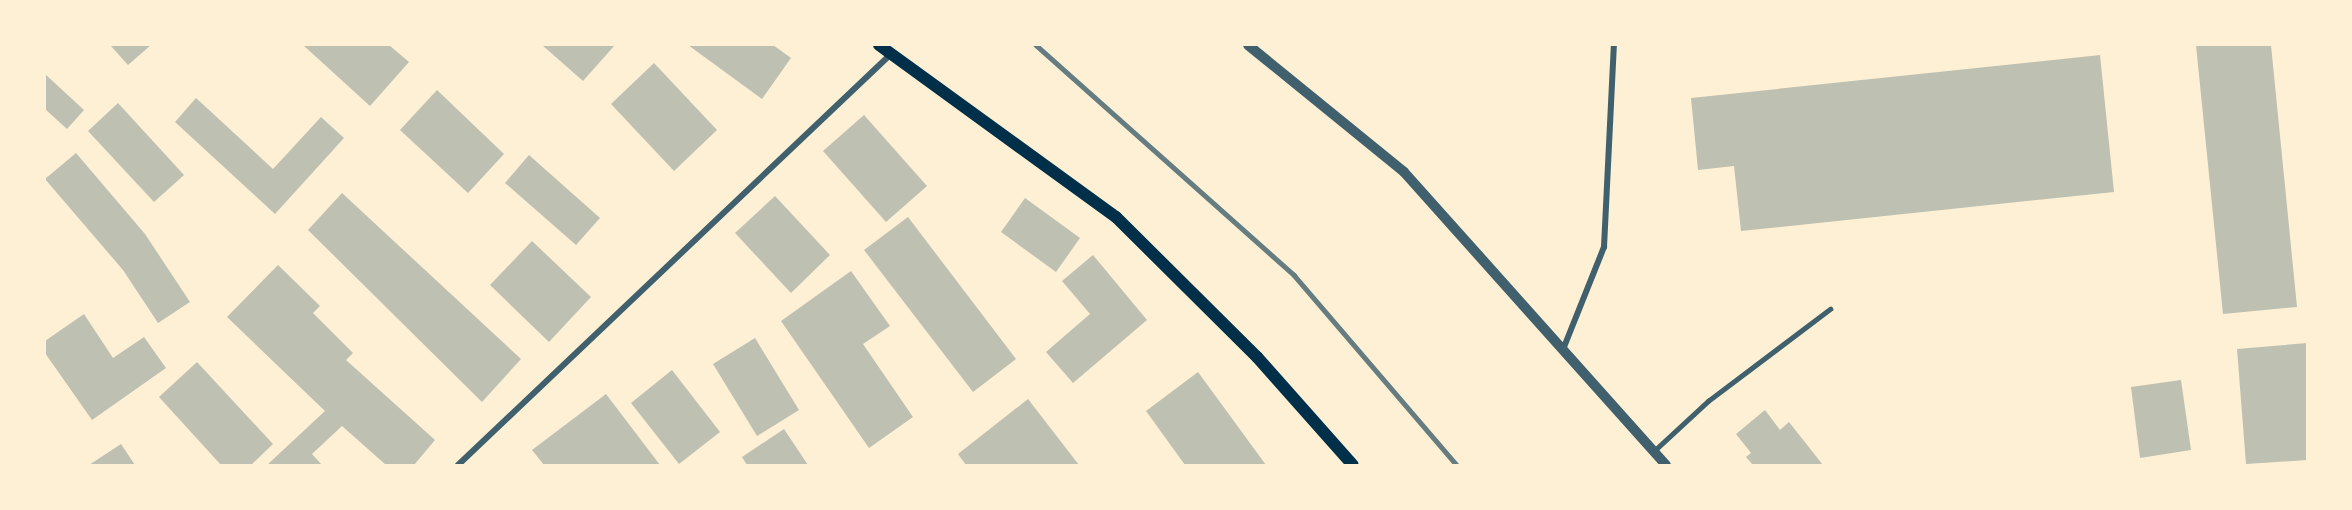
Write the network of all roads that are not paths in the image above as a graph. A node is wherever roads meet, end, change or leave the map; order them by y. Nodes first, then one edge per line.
1 (879, 45) edge
2 (1248, 45) edge
3 (1614, 45) edge
4 (891, 53) junction
5 (1830, 309) dead end
6 (1564, 347) junction
7 (1654, 451) junction
8 (458, 465) edge
9 (1353, 465) edge
10 (1666, 465) edge

1 - 4 main road
2 - 6 street
3 - 6 street
4 - 8 street
4 - 9 main road
5 - 7 lane
6 - 7 street
7 - 10 street

